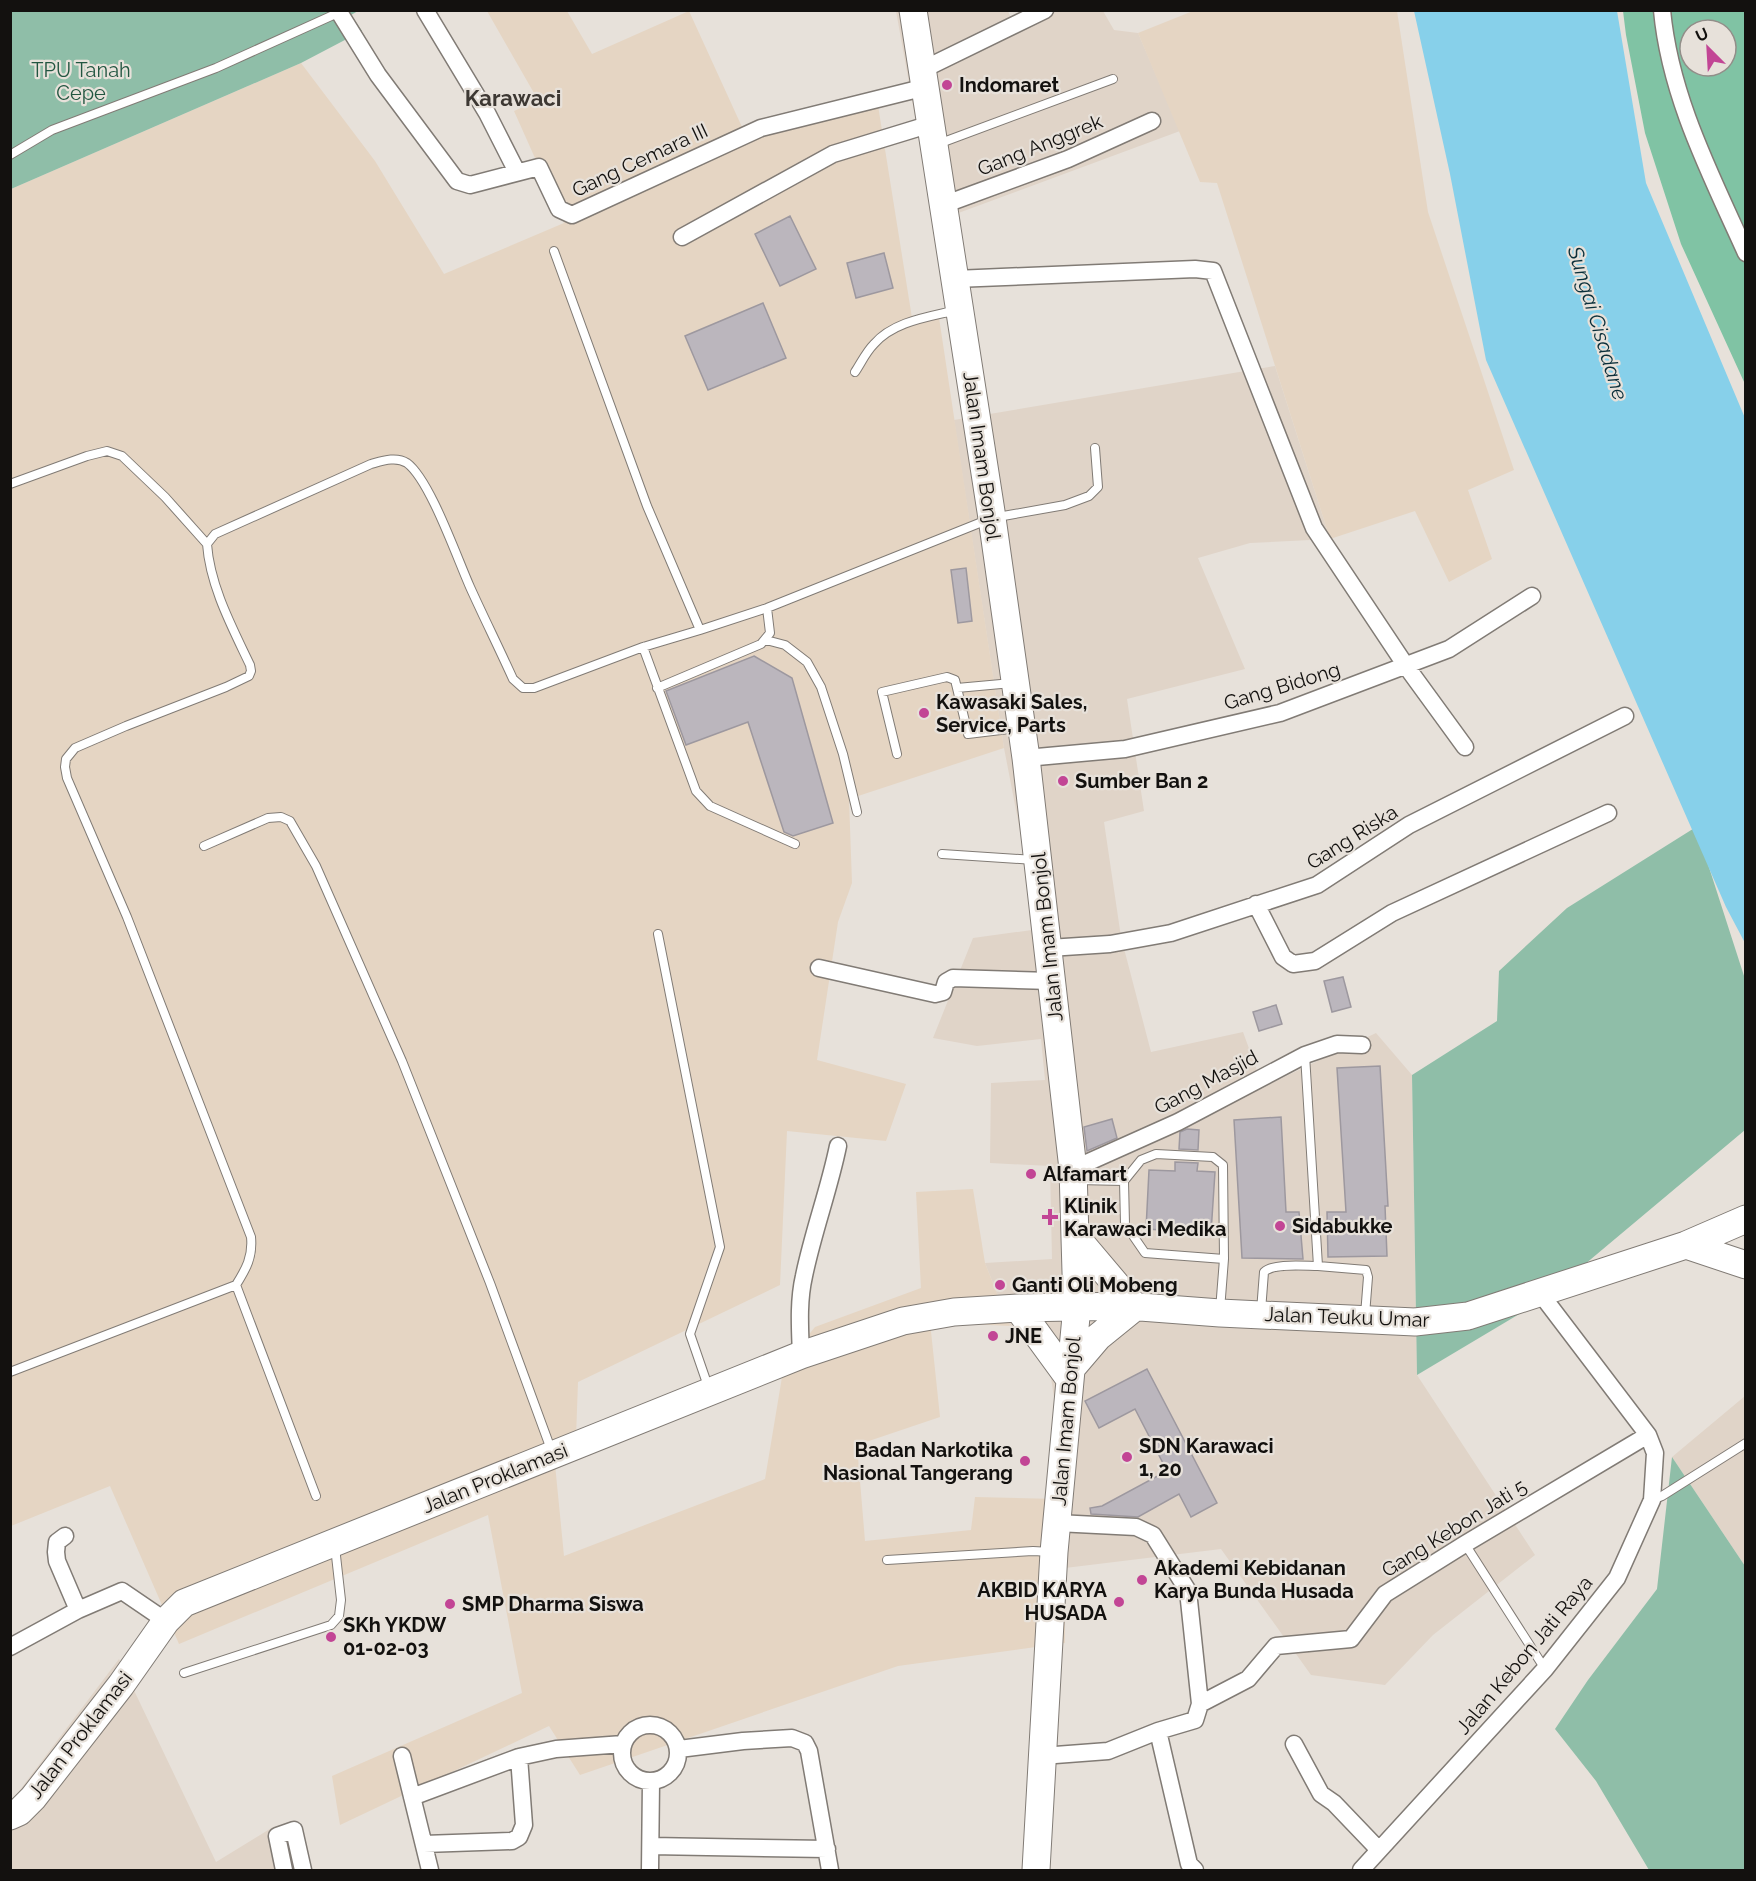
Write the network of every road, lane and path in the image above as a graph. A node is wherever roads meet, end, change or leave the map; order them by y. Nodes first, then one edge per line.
1 (425, 10) edge
2 (913, 10) edge
3 (1045, 10) edge
4 (1662, 10) edge
5 (341, 11) edge
6 (925, 78) junction
7 (1113, 79) dead end
8 (1152, 122) dead end
9 (933, 135) junction
10 (10, 155) edge
11 (517, 172) junction
12 (943, 206) junction
13 (682, 237) dead end
14 (554, 251) dead end
15 (1746, 253) edge
16 (955, 279) junction
17 (960, 309) junction
18 (855, 372) dead end
19 (1095, 448) dead end
20 (10, 484) edge
21 (992, 518) junction
22 (207, 544) junction
23 (1532, 596) dead end
24 (766, 608) junction
25 (700, 630) junction
26 (766, 640) junction
27 (643, 647) junction
28 (1406, 666) junction
29 (1015, 682) junction
30 (657, 688) junction
31 (957, 688) junction
32 (1625, 716) dead end
33 (1021, 728) junction
34 (1465, 747) dead end
35 (897, 754) dead end
36 (1026, 758) junction
37 (857, 812) dead end
38 (1608, 813) dead end
39 (795, 844) dead end
40 (204, 846) dead end
41 (942, 854) dead end
42 (1038, 860) junction
43 (1256, 904) junction
44 (658, 934) dead end
45 (1049, 948) junction
46 (819, 968) dead end
47 (1051, 981) junction
48 (1362, 1045) dead end
49 (1305, 1055) junction
50 (838, 1146) dead end
51 (1073, 1174) junction
52 (1125, 1181) junction
53 (1746, 1219) edge
54 (1075, 1236) junction
55 (1686, 1245) junction
56 (1224, 1260) junction
57 (1746, 1265) edge
58 (1318, 1266) junction
59 (236, 1285) junction
60 (1540, 1293) junction
61 (1077, 1306) junction
62 (1135, 1306) junction
63 (1018, 1308) junction
64 (1220, 1313) junction
65 (1260, 1315) junction
66 (1365, 1320) junction
67 (801, 1355) junction
68 (10, 1372) edge
69 (1069, 1374) junction
70 (710, 1392) junction
71 (1648, 1435) junction
72 (1746, 1443) edge
73 (553, 1455) junction
74 (316, 1496) dead end
75 (1652, 1500) junction
76 (1057, 1523) junction
77 (65, 1536) dead end
78 (335, 1543) junction
79 (1465, 1544) junction
80 (1054, 1552) junction
81 (887, 1560) dead end
82 (78, 1610) junction
83 (166, 1621) junction
84 (10, 1647) edge
85 (1545, 1669) junction
86 (184, 1673) dead end
87 (1200, 1704) junction
88 (1158, 1731) junction
89 (623, 1744) junction
90 (1294, 1744) dead end
91 (679, 1749) junction
92 (402, 1756) dead end
93 (1042, 1756) junction
94 (519, 1757) junction
95 (651, 1782) junction
96 (412, 1797) junction
97 (13, 1809) edge
98 (424, 1845) junction
99 (651, 1846) junction
100 (827, 1849) junction
101 (1379, 1850) junction
102 (284, 1870) edge
103 (303, 1870) edge
104 (430, 1870) edge
105 (651, 1870) edge
106 (830, 1870) edge
107 (1036, 1870) edge
108 (1195, 1870) edge
109 (1361, 1870) edge

1 - 11 street
2 - 6 main road, Jalan Imam Bonjol
3 - 6 street
4 - 15 street
5 - 10 lane
5 - 11 street, Gang Cemara III
6 - 9 main road, Jalan Imam Bonjol
6 - 11 street, Gang Cemara III
7 - 9 lane
8 - 12 street, Gang Anggrek
9 - 12 main road, Jalan Imam Bonjol
9 - 13 street
12 - 16 main road, Jalan Imam Bonjol
14 - 25 lane
16 - 17 main road, Jalan Imam Bonjol
16 - 28 street
17 - 18 lane
17 - 21 main road, Jalan Imam Bonjol
19 - 21 lane
20 - 22 lane
21 - 24 lane
21 - 29 main road, Jalan Imam Bonjol
22 - 27 lane
22 - 59 lane
23 - 28 street, Gang Bidong
24 - 25 lane
24 - 26 lane
25 - 27 lane
26 - 30 lane
26 - 37 lane
27 - 30 lane
28 - 34 street
28 - 36 street, Gang Bidong
29 - 31 lane
29 - 33 main road, Jalan Imam Bonjol
30 - 39 lane
31 - 33 lane
31 - 35 lane
32 - 43 street, Gang Riska
33 - 36 main road, Jalan Imam Bonjol
36 - 42 main road, Jalan Imam Bonjol
38 - 43 street
40 - 73 lane
41 - 42 lane
42 - 45 main road, Jalan Imam Bonjol
43 - 45 street, Gang Riska
44 - 70 lane
45 - 47 main road, Jalan Imam Bonjol
46 - 47 street
47 - 51 main road, Jalan Imam Bonjol
48 - 49 street, Gang Masjid
49 - 51 street, Gang Masjid
49 - 58 lane
50 - 67 street
51 - 52 lane
51 - 54 main road, Jalan Imam Bonjol
52 - 56 lane
52 - 56 lane
53 - 55 main road, Jalan Teuku Umar
54 - 61 main road, Jalan Imam Bonjol
54 - 62 main road
55 - 57 main road
55 - 60 main road, Jalan Teuku Umar
56 - 64 lane
58 - 65 lane
58 - 66 lane
59 - 68 lane
59 - 74 lane
60 - 66 main road, Jalan Teuku Umar
60 - 71 street, Jalan Kebon Jati Raya
61 - 62 main road, Jalan Teuku Umar
61 - 63 main road, Jalan Proklamasi
61 - 69 main road, Jalan Imam Bonjol
62 - 64 main road, Jalan Teuku Umar
62 - 69 main road
63 - 67 main road, Jalan Proklamasi
63 - 69 main road
64 - 65 main road, Jalan Teuku Umar
65 - 66 main road, Jalan Teuku Umar
67 - 70 main road, Jalan Proklamasi
69 - 76 main road, Jalan Imam Bonjol
70 - 73 main road, Jalan Proklamasi
71 - 75 street, Jalan Kebon Jati Raya
71 - 79 street, Gang Kebon Jati 5
72 - 75 lane
73 - 78 main road, Jalan Proklamasi
75 - 85 street, Jalan Kebon Jati Raya
76 - 80 main road, Jalan Imam Bonjol
76 - 87 street
77 - 82 street
78 - 83 main road, Jalan Proklamasi
78 - 86 lane
79 - 85 lane
79 - 87 street, Gang Kebon Jati 5
80 - 81 lane
80 - 93 main road, Jalan Imam Bonjol
82 - 83 street
82 - 84 street
83 - 97 main road, Jalan Proklamasi
85 - 101 street, Jalan Kebon Jati Raya
87 - 88 street
88 - 93 street
88 - 108 street
89 - 91 street
89 - 94 street
89 - 95 street
90 - 101 street
91 - 95 street
91 - 100 street
92 - 96 street
93 - 107 main road, Jalan Imam Bonjol
94 - 96 street
94 - 98 street
95 - 99 street
96 - 98 street
98 - 104 street
99 - 100 street
99 - 105 street
100 - 106 street
101 - 109 street, Jalan Kebon Jati Raya
102 - 103 street

